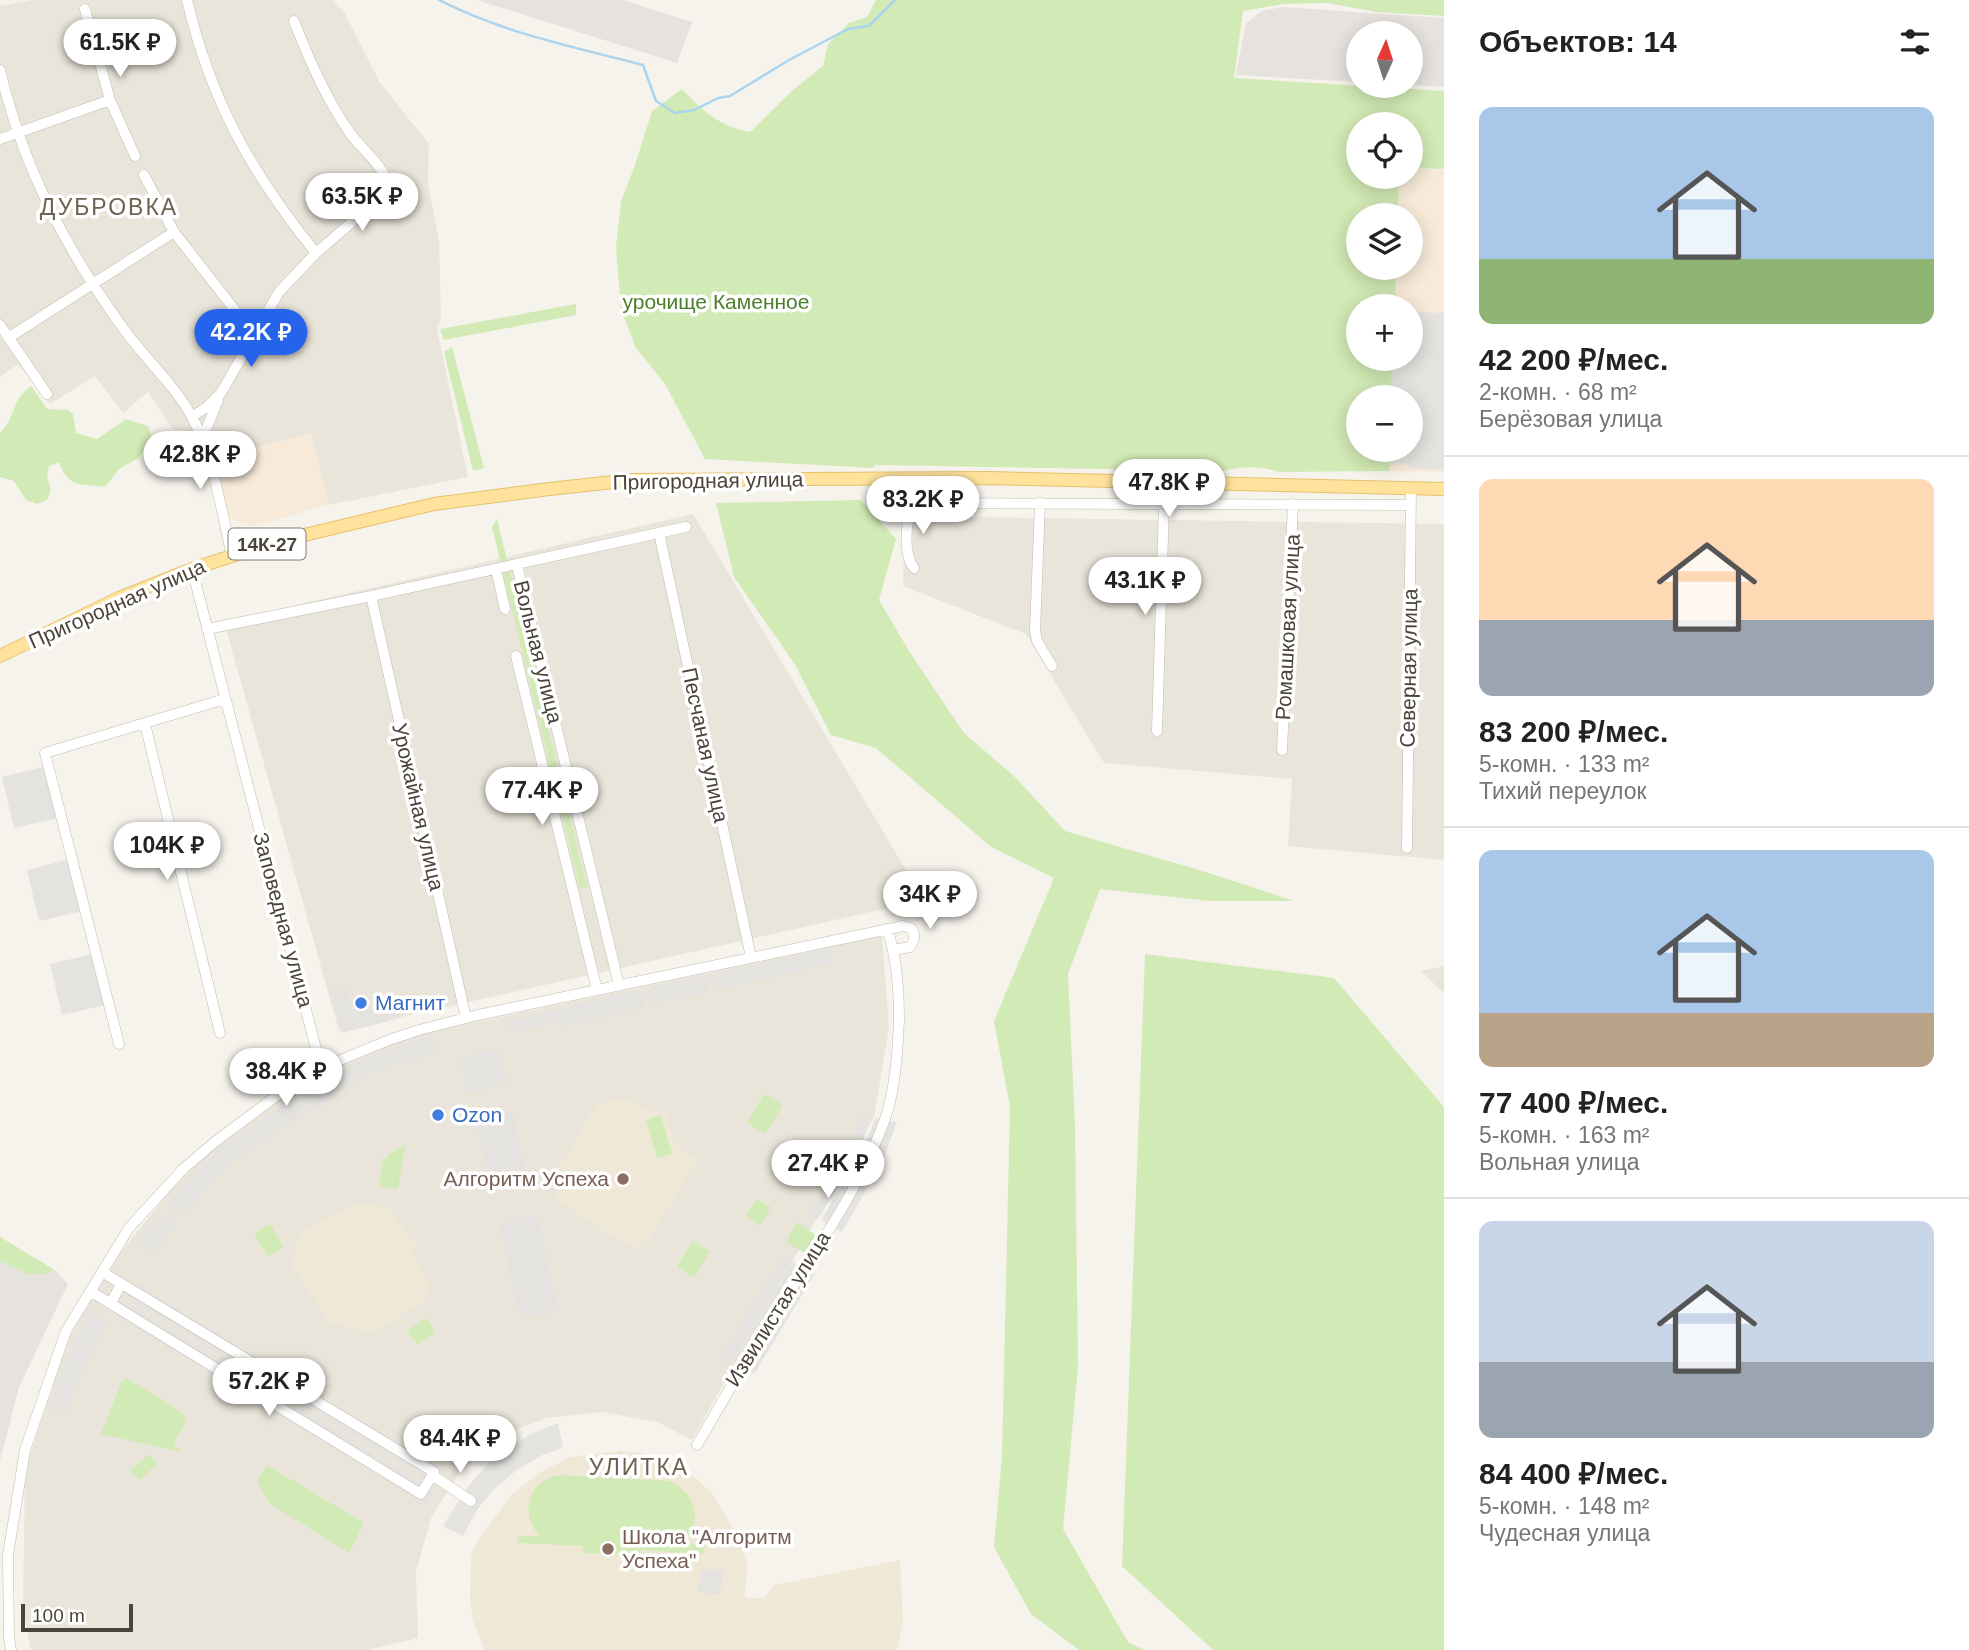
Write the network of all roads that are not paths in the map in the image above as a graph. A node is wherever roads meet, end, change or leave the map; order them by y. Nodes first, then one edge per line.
1 (187, 0) edge
2 (85, 9) dead end
3 (294, 21) dead end
4 (0, 70) edge
5 (110, 100) junction
6 (18, 133) junction
7 (0, 139) edge
8 (135, 156) dead end
9 (144, 176) dead end
10 (174, 232) junction
11 (316, 253) junction
12 (92, 284) junction
13 (244, 323) dead end
14 (0, 325) edge
15 (9, 338) junction
16 (221, 393) junction
17 (47, 394) dead end
18 (192, 417) junction
19 (202, 440) junction
20 (1411, 488) junction
21 (1444, 489) edge
22 (1040, 503) junction
23 (1164, 504) junction
24 (1293, 504) junction
25 (1410, 505) junction
26 (686, 527) dead end
27 (659, 533) junction
28 (232, 555) junction
29 (517, 565) junction
30 (914, 568) dead end
31 (192, 569) junction
32 (496, 569) junction
33 (371, 596) junction
34 (505, 609) dead end
35 (207, 629) junction
36 (0, 656) edge
37 (516, 656) dead end
38 (1052, 666) dead end
39 (225, 699) junction
40 (145, 724) junction
41 (1157, 732) dead end
42 (1282, 750) dead end
43 (1407, 848) dead end
44 (887, 929) junction
45 (893, 950) junction
46 (751, 957) junction
47 (618, 985) junction
48 (597, 990) junction
49 (466, 1018) junction
50 (220, 1033) dead end
51 (119, 1044) dead end
52 (321, 1068) junction
53 (102, 1272) junction
54 (121, 1284) junction
55 (90, 1291) junction
56 (111, 1303) junction
57 (697, 1445) dead end
58 (432, 1475) junction
59 (471, 1501) dead end
60 (11, 1650) edge

1 - 11 street
2 - 5 street
3 - 11 street
4 - 6 street
5 - 6 street
5 - 8 street
6 - 7 street
6 - 12 street
9 - 10 street
10 - 12 street
10 - 13 street
11 - 16 street
12 - 15 street
12 - 18 street
14 - 15 street
15 - 17 street
16 - 18 street
16 - 19 street
18 - 19 street
19 - 28 street
20 - 21 main road, Пригородная улица
20 - 25 street, Северная улица
20 - 28 main road, Пригородная улица / 14К-27
22 - 23 street
22 - 30 street
22 - 38 street
23 - 24 street
23 - 41 street
24 - 25 street
24 - 42 street, Ромашковая улица
25 - 43 street, Северная улица
26 - 27 street
27 - 29 street
27 - 46 street, Песчаная улица
28 - 31 main road, Пригородная улица / 14К-27
29 - 32 street
29 - 47 street, Вольная улица
31 - 35 street, Заповедная улица
31 - 36 main road, Пригородная улица / 14К-27
32 - 33 street
32 - 34 street, Вольная улица
33 - 35 street
33 - 49 street, Урожайная улица
35 - 39 street, Заповедная улица
37 - 48 street, Вольная улица
39 - 40 street
39 - 52 street, Заповедная улица
40 - 50 street
40 - 51 street
44 - 45 street, Извилистая улица
44 - 45 street
44 - 46 street
45 - 57 street, Извилистая улица
46 - 47 street
47 - 48 street
48 - 49 street
49 - 52 street
52 - 53 street
53 - 54 street
53 - 55 street
54 - 56 street
54 - 58 street
55 - 56 street
55 - 60 street
56 - 58 street
58 - 59 street

